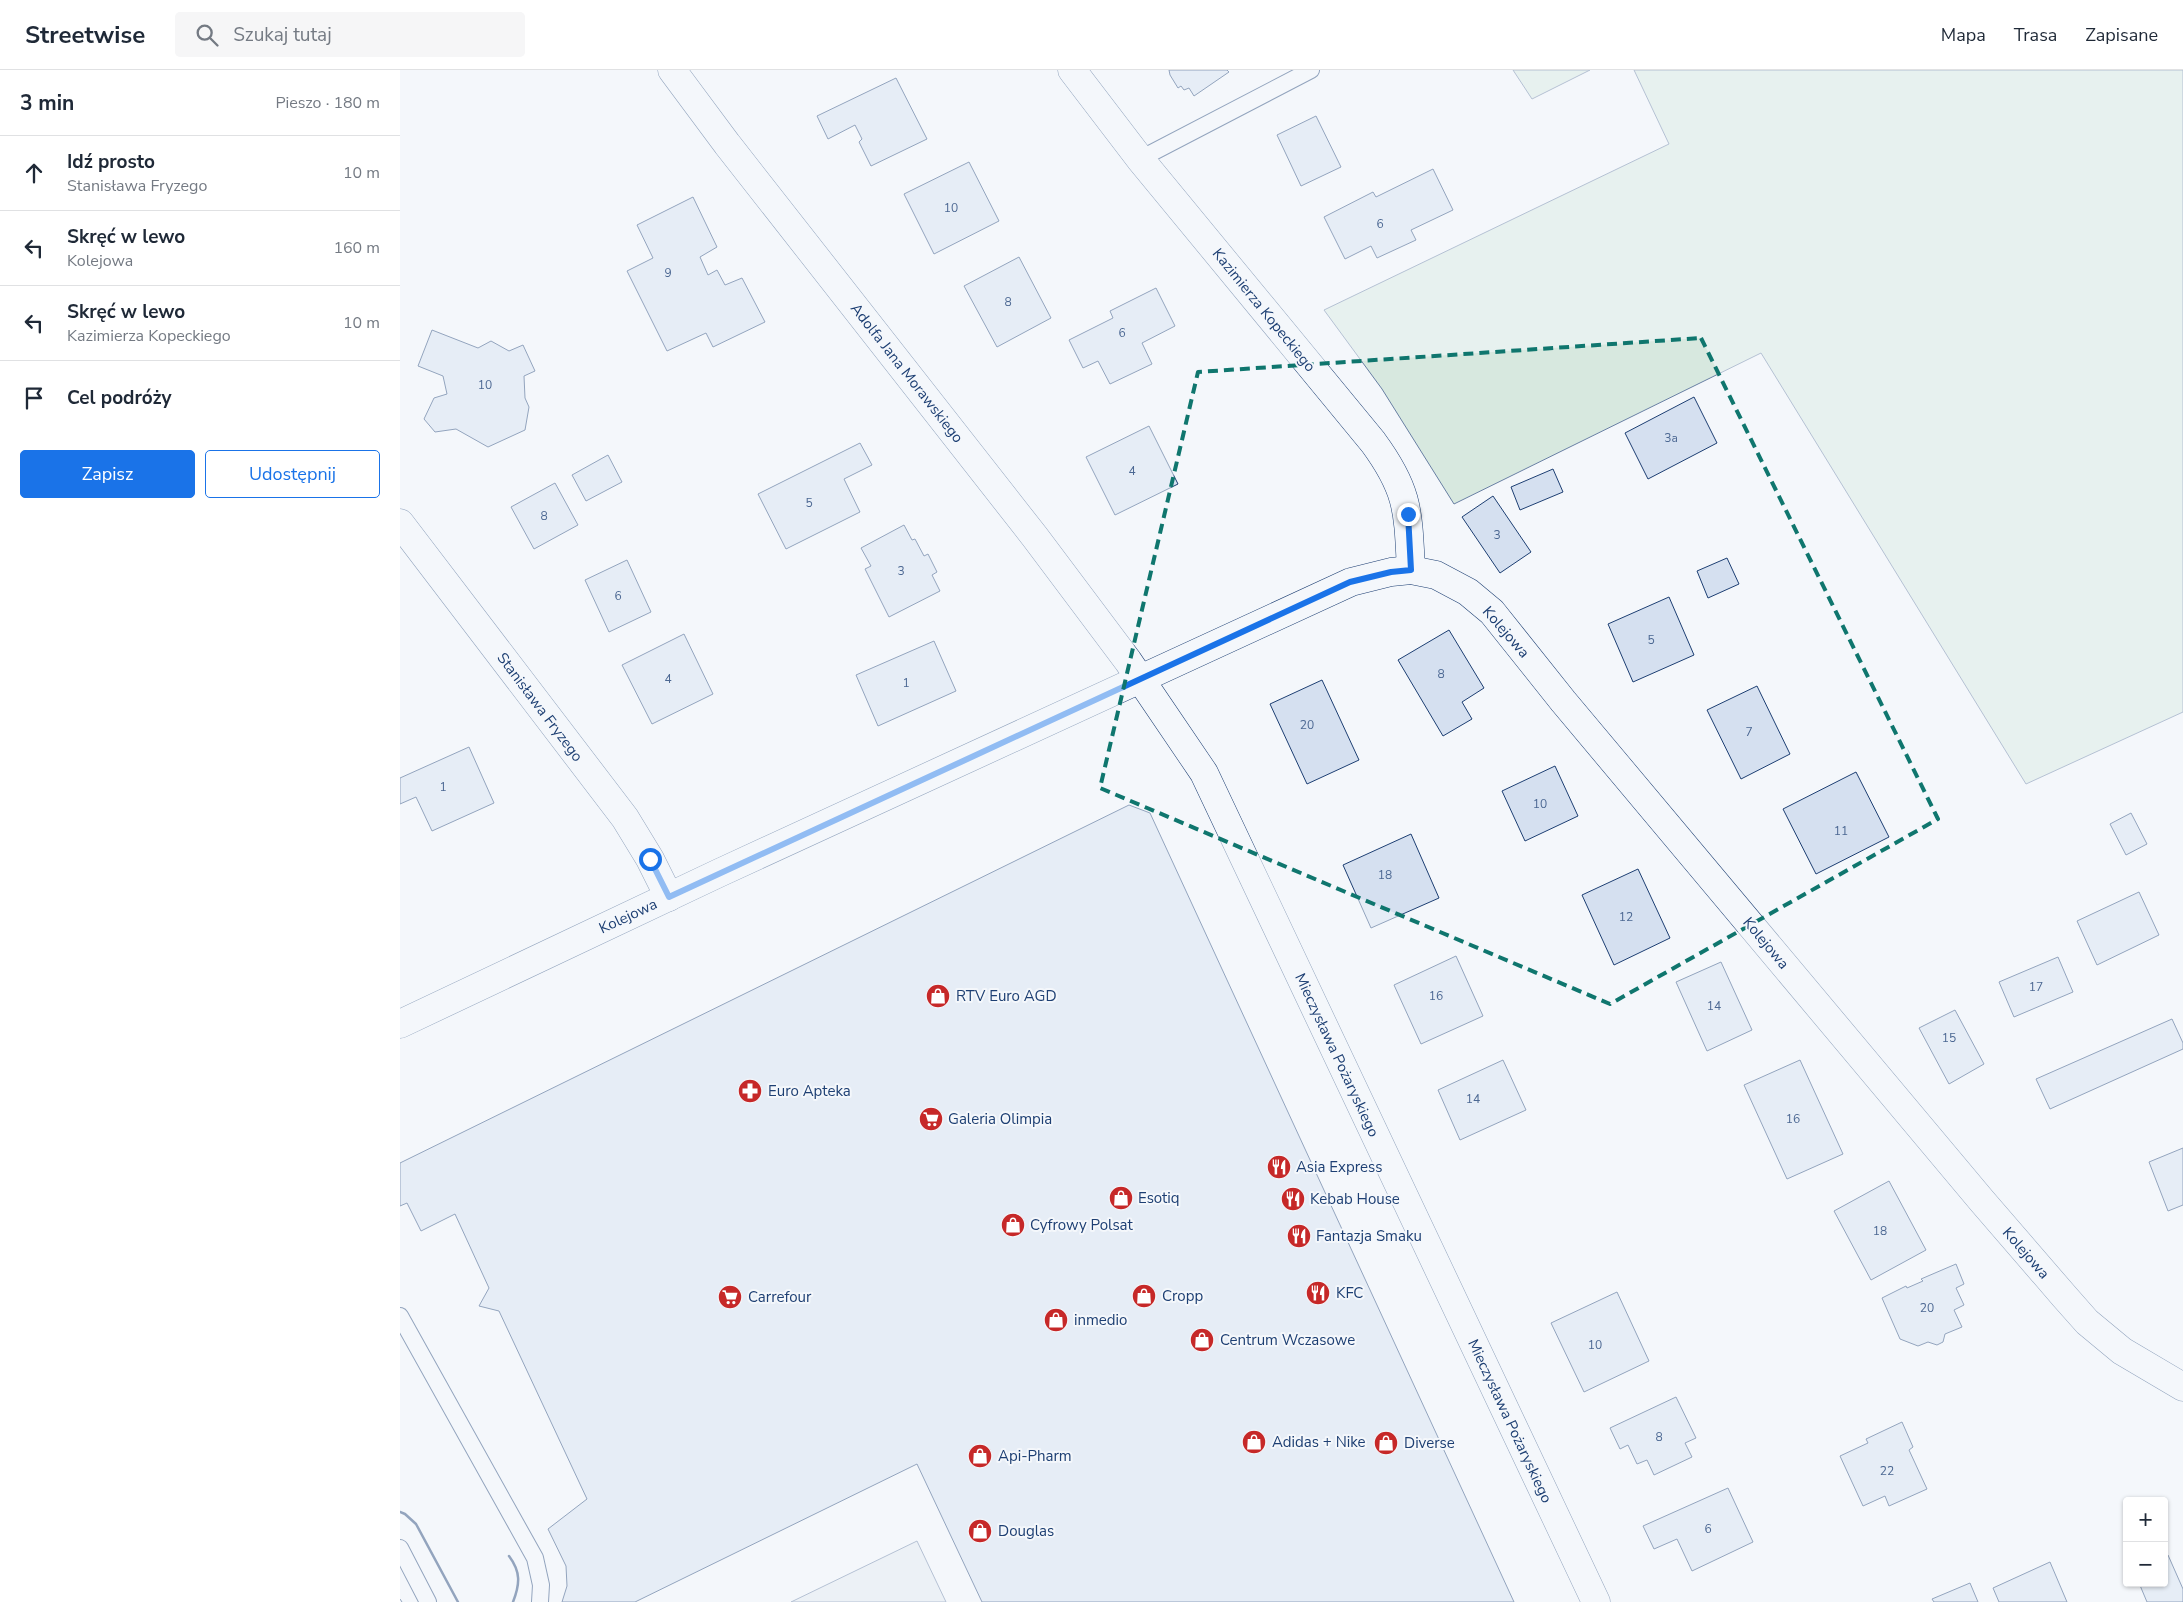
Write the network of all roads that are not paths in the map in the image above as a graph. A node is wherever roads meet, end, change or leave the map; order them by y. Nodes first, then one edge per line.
1 (672, 70) edge
2 (1072, 70) edge
3 (1312, 70) edge
4 (1140, 159) junction
5 (400, 523) edge
6 (1411, 570) junction
7 (1139, 679) junction
8 (669, 897) junction
9 (400, 1024) edge
10 (400, 1316) edge
11 (2183, 1386) edge
12 (400, 1548) edge
13 (428, 1602) edge
14 (540, 1602) edge
15 (1596, 1602) edge

1 - 7 street, Adolfa Jana Morawskiego
2 - 4 street, Kazimierza Kopeckiego
3 - 4 lane
4 - 6 street, Kazimierza Kopeckiego
5 - 8 street, Stanisława Fryzego
6 - 7 street, Kolejowa
6 - 11 street, Kolejowa
7 - 8 street, Kolejowa
7 - 15 street, Mieczysława Pożaryskiego
8 - 9 street, Kolejowa
10 - 14 lane
12 - 13 lane

